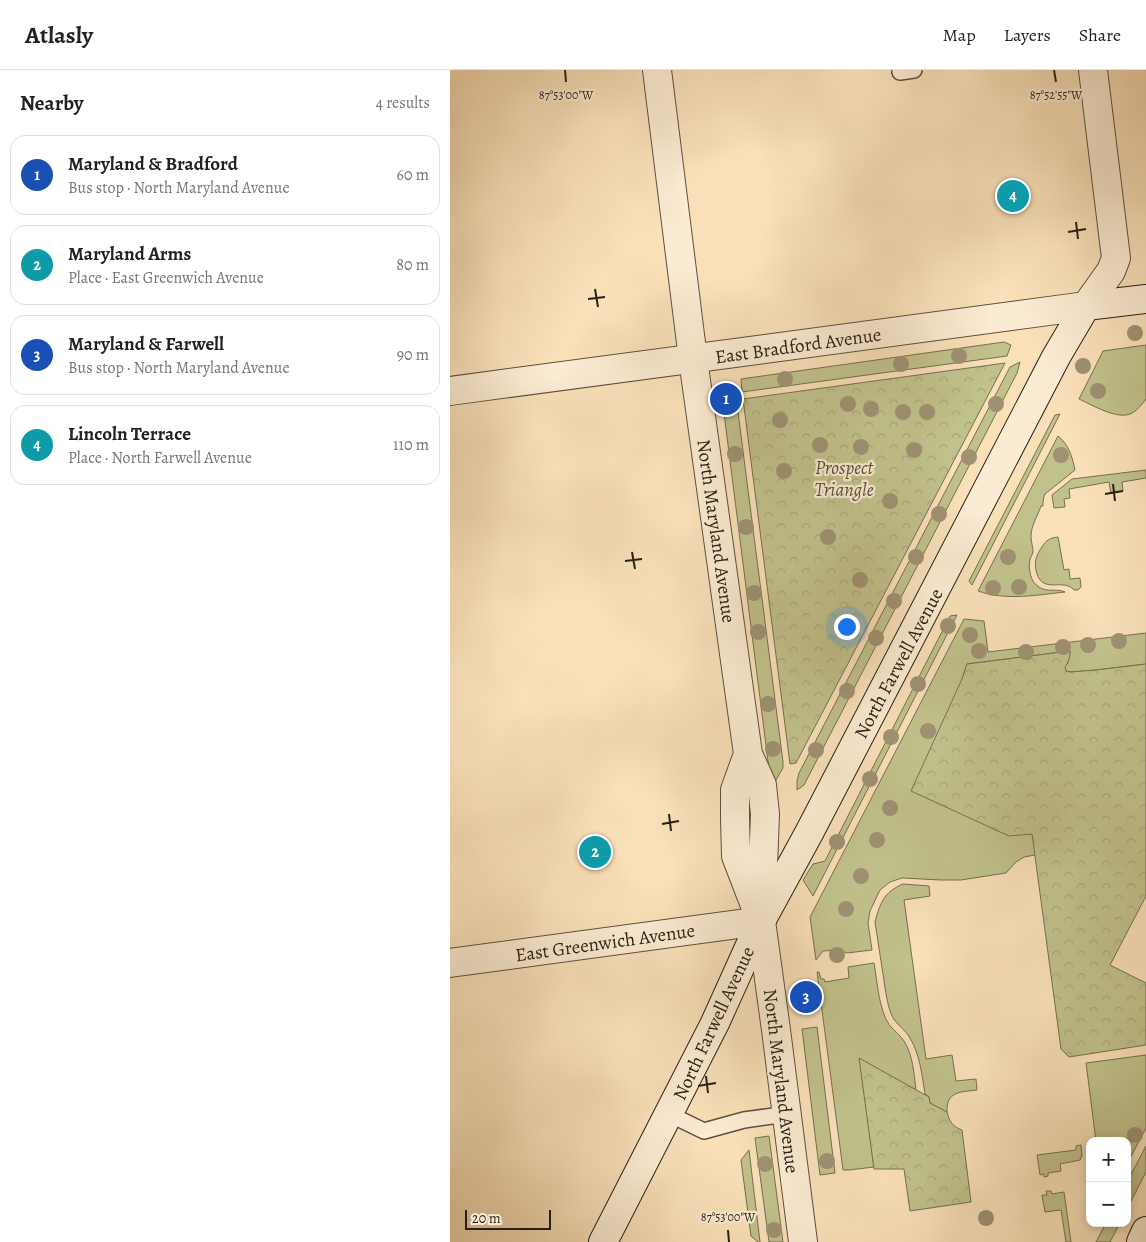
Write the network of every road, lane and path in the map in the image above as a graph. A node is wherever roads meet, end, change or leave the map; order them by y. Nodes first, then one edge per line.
1 (658, 70) edge
2 (1093, 70) edge
3 (1146, 299) edge
4 (1086, 306) junction
5 (694, 359) junction
6 (450, 391) edge
7 (761, 921) junction
8 (450, 963) edge
9 (669, 1114) junction
10 (787, 1114) junction
11 (1146, 1231) edge
12 (608, 1240) edge
13 (803, 1242) edge
14 (1140, 1242) edge

1 - 5 street, North Maryland Avenue
2 - 4 street, North Farwell Avenue
3 - 4 street, East Bradford Avenue
4 - 5 street, East Bradford Avenue
4 - 7 street, North Farwell Avenue
5 - 6 street, East Bradford Avenue
5 - 7 street, North Maryland Avenue
7 - 8 street, East Greenwich Avenue
7 - 9 street, North Farwell Avenue
7 - 10 street, North Maryland Avenue
9 - 10 lane
9 - 12 street, North Farwell Avenue
10 - 13 street, North Maryland Avenue
11 - 14 street

